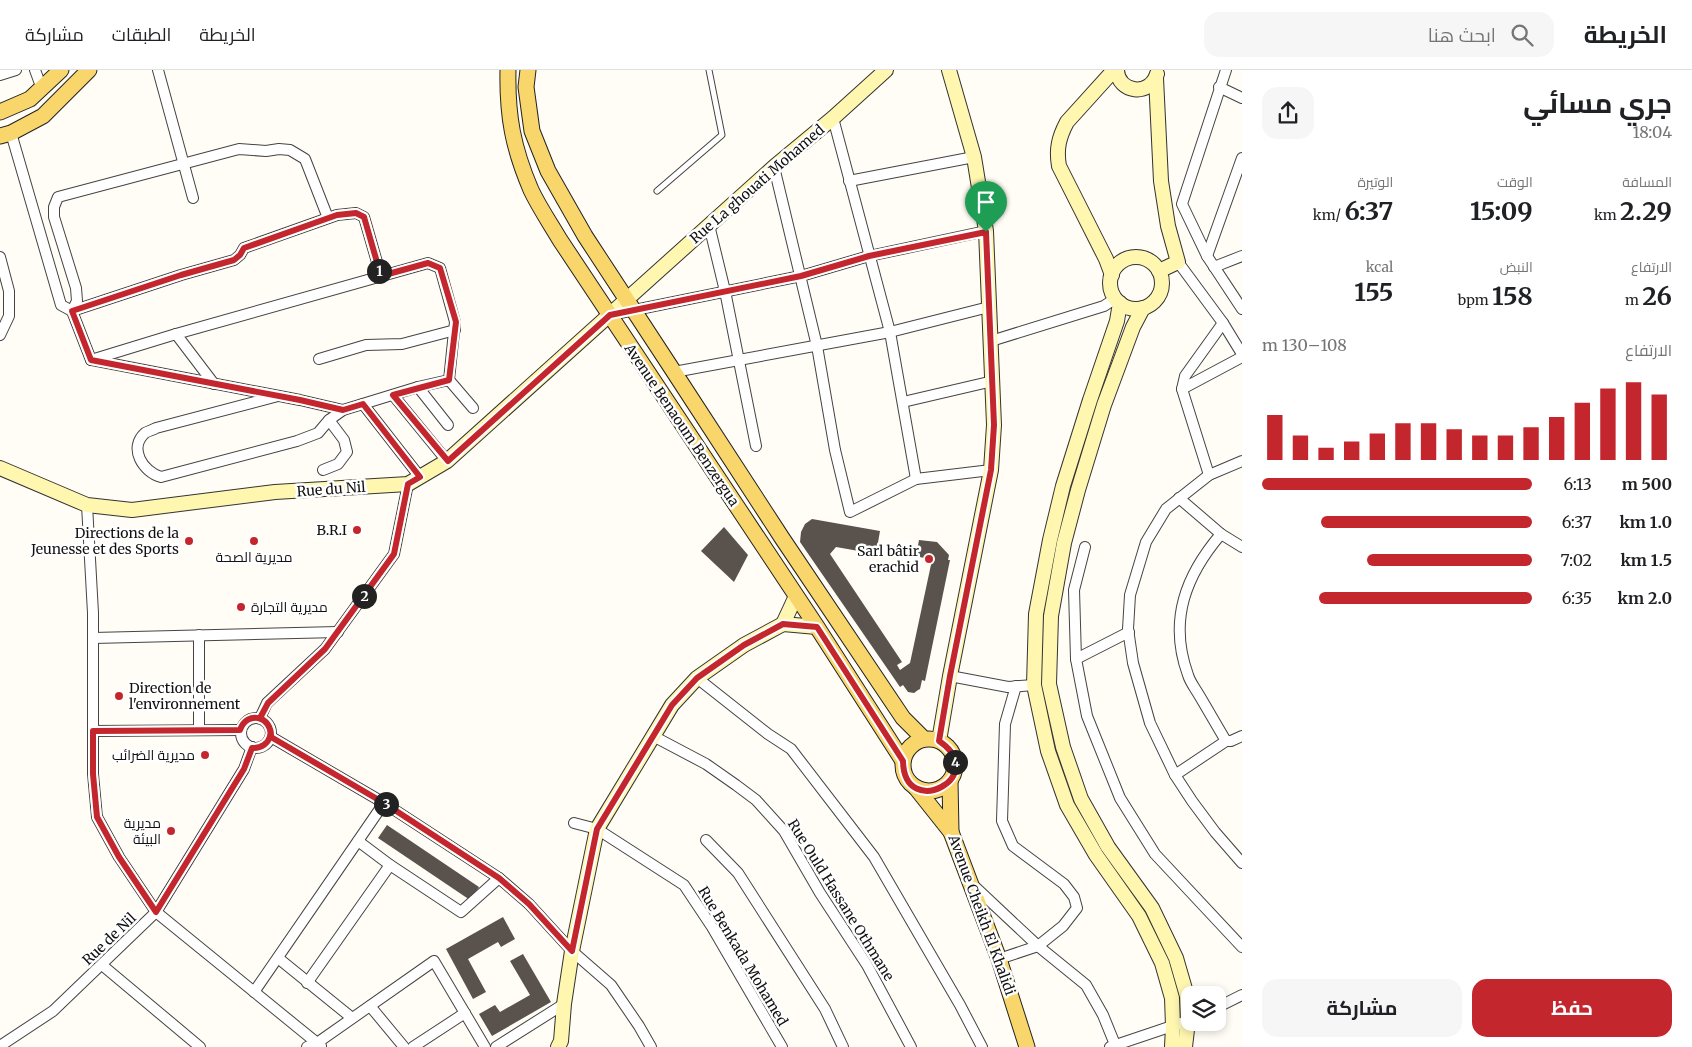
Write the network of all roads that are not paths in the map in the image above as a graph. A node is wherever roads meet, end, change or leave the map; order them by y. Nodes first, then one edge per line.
1 (16, 70) edge
2 (35, 70) edge
3 (61, 70) edge
4 (89, 70) edge
5 (158, 70) edge
6 (508, 70) edge
7 (528, 70) edge
8 (709, 70) edge
9 (886, 70) edge
10 (949, 70) edge
11 (1115, 70) edge
12 (1226, 70) edge
13 (1156, 74) edge
14 (0, 75) edge
15 (1220, 87) junction
16 (42, 89) junction
17 (1242, 98) edge
18 (0, 112) edge
19 (833, 118) junction
20 (5, 134) edge
21 (974, 157) junction
22 (1242, 158) edge
23 (184, 163) junction
24 (774, 167) junction
25 (849, 181) junction
26 (657, 191) dead end
27 (193, 198) dead end
28 (328, 218) junction
29 (709, 225) junction
30 (986, 232) junction
31 (869, 256) junction
32 (1207, 256) junction
33 (1242, 256) edge
34 (0, 257) edge
35 (1178, 262) junction
36 (1214, 267) junction
37 (1159, 272) junction
38 (1112, 275) junction
39 (381, 276) junction
40 (801, 276) junction
41 (725, 291) junction
42 (1118, 301) junction
43 (631, 304) junction
44 (989, 307) junction
45 (1144, 308) junction
46 (1242, 309) edge
47 (72, 311) junction
48 (610, 315) junction
49 (1223, 323) junction
50 (455, 330) junction
51 (890, 332) junction
52 (176, 334) junction
53 (0, 335) edge
54 (991, 341) junction
55 (817, 346) junction
56 (1242, 355) edge
57 (319, 359) dead end
58 (91, 360) junction
59 (739, 360) junction
60 (674, 372) junction
61 (449, 380) junction
62 (993, 381) junction
63 (214, 384) junction
64 (418, 387) junction
65 (1182, 389) junction
66 (393, 395) junction
67 (278, 396) junction
68 (903, 402) junction
69 (363, 404) junction
70 (473, 408) dead end
71 (343, 410) junction
72 (329, 420) junction
73 (448, 425) dead end
74 (756, 446) dead end
75 (448, 461) junction
76 (1242, 461) edge
77 (0, 468) edge
78 (322, 470) dead end
79 (991, 470) junction
80 (1209, 475) junction
81 (916, 479) junction
82 (414, 480) junction
83 (1179, 498) junction
84 (87, 505) junction
85 (1222, 534) junction
86 (1085, 547) dead end
87 (1242, 547) edge
88 (796, 596) junction
89 (783, 624) junction
90 (817, 627) junction
91 (338, 632) junction
92 (1129, 632) junction
93 (199, 635) junction
94 (93, 638) junction
95 (1076, 659) junction
96 (950, 676) junction
97 (697, 678) junction
98 (1034, 685) junction
99 (1016, 686) junction
100 (260, 718) junction
101 (199, 730) junction
102 (240, 730) junction
103 (93, 731) junction
104 (653, 736) junction
105 (1242, 736) edge
106 (271, 737) junction
107 (932, 740) junction
108 (1226, 741) junction
109 (252, 748) junction
110 (903, 761) junction
111 (1175, 775) junction
112 (950, 781) junction
113 (916, 788) junction
114 (384, 803) junction
115 (574, 823) dead end
116 (597, 829) junction
117 (951, 832) junction
118 (706, 840) dead end
119 (358, 841) junction
120 (1242, 863) edge
121 (390, 865) junction
122 (499, 878) junction
123 (971, 884) junction
124 (156, 912) junction
125 (1038, 946) junction
126 (1242, 948) edge
127 (572, 951) junction
128 (278, 958) junction
129 (999, 959) junction
130 (102, 965) junction
131 (308, 982) junction
132 (1184, 986) edge
133 (254, 992) junction
134 (1242, 995) edge
135 (1226, 1003) edge
136 (564, 1004) junction
137 (370, 1006) junction
138 (465, 1013) junction
139 (352, 1018) junction
140 (1181, 1023) edge
141 (1173, 1026) junction
142 (1187, 1031) edge
143 (319, 1045) edge
144 (562, 1045) edge
145 (0, 1046) edge
146 (1114, 1046) edge
147 (200, 1047) edge
148 (307, 1047) edge
149 (404, 1047) edge
150 (413, 1047) edge
151 (485, 1047) edge
152 (496, 1047) edge
153 (651, 1047) edge
154 (782, 1047) edge
155 (843, 1047) edge
156 (911, 1047) edge
157 (982, 1047) edge
158 (1027, 1047) edge
159 (1172, 1047) edge
160 (1185, 1047) edge

1 - 14 street
2 - 16 street
3 - 16 main road
4 - 20 main road
5 - 23 street
6 - 48 main road, Avenue Benaoum Benzergua
7 - 43 main road, Avenue Benaoum Benzergua
8 - 26 lane
9 - 19 street, Rue La ghouati Mohamed
10 - 21 street
11 - 13 street
11 - 38 street
12 - 15 street
13 - 35 street
15 - 17 street
15 - 32 street
16 - 18 main road
19 - 24 street, Rue La ghouati Mohamed
19 - 25 street
20 - 47 street
21 - 25 street
21 - 30 street
22 - 32 street
23 - 27 street
23 - 28 street
23 - 47 street
24 - 29 street, Rue La ghouati Mohamed
24 - 40 street
25 - 31 street
28 - 39 street
28 - 47 street
29 - 41 street
29 - 43 street, Rue La ghouati Mohamed
30 - 31 street
30 - 44 street
31 - 40 street
31 - 51 street
32 - 36 street
33 - 36 street
34 - 53 street
35 - 37 street
35 - 49 street
36 - 46 street
37 - 38 street
37 - 45 street
38 - 42 street
39 - 50 street
39 - 52 street
40 - 41 street
40 - 55 street
41 - 43 street
41 - 59 street
42 - 45 street
42 - 54 street
42 - 98 street
43 - 48 street, Rue La ghouati Mohamed
43 - 60 main road, Avenue Benaoum Benzergua
44 - 51 street
44 - 54 street
45 - 132 street
47 - 58 street
48 - 75 street, Rue du Nil
48 - 88 main road, Avenue Benaoum Benzergua
49 - 56 street
49 - 65 street
50 - 57 street
50 - 61 street
51 - 55 street
51 - 68 street
52 - 58 street
52 - 63 street
54 - 62 street
55 - 59 street
55 - 81 street
56 - 65 street
58 - 63 street
59 - 60 street
59 - 74 street
60 - 107 main road, Avenue Benaoum Benzergua
61 - 64 street
61 - 70 street
62 - 68 street
62 - 79 street
63 - 67 street
64 - 66 street
64 - 73 street
65 - 80 street
66 - 69 street
66 - 75 street
67 - 71 street
67 - 72 street
68 - 81 street
69 - 71 street
69 - 82 street
71 - 72 street
72 - 78 street
75 - 82 street, Rue du Nil
76 - 80 street
77 - 84 street, Rue du Nil
79 - 81 street
79 - 96 street
80 - 83 street
82 - 84 street, Rue du Nil
82 - 91 street
83 - 85 street
83 - 92 street
84 - 94 street
85 - 87 street
85 - 108 street
86 - 95 street
88 - 89 street
88 - 90 main road, Avenue Benaoum Benzergua
89 - 90 street
89 - 97 street
90 - 110 main road, Avenue Benaoum Benzergua
91 - 93 street
91 - 100 street
92 - 95 street
92 - 111 street
93 - 94 street
93 - 101 street
94 - 103 street
95 - 126 street
96 - 99 street
96 - 107 street
97 - 104 street
97 - 157 street
98 - 99 street
98 - 141 street
99 - 125 street
100 - 102 street
100 - 106 street
101 - 102 street
101 - 103 street
102 - 109 street
103 - 124 street
104 - 116 street
104 - 156 street, Rue Ould Hassane Othmane
105 - 108 street
106 - 109 street
106 - 114 street
107 - 110 main road
107 - 112 main road
108 - 111 street
109 - 124 street, Rue de Nil
110 - 113 main road
111 - 120 street
112 - 113 main road
112 - 117 main road, Avenue Cheikh El Khalidi
113 - 117 main road
114 - 119 street
114 - 122 street
115 - 116 street, Rue Benkada Mohamed
116 - 127 street
116 - 154 street, Rue Benkada Mohamed
117 - 123 main road, Avenue Cheikh El Khalidi
118 - 155 street
119 - 121 street
119 - 128 street
121 - 122 street
121 - 131 street
122 - 127 street
123 - 125 street
123 - 129 main road, Avenue Cheikh El Khalidi
124 - 130 street, Rue de Nil
124 - 133 street
125 - 129 street
125 - 146 street
127 - 136 street
127 - 153 street
128 - 131 street
128 - 133 street
129 - 158 main road, Avenue Cheikh El Khalidi
130 - 145 street, Rue de Nil
130 - 147 street
131 - 139 street
133 - 143 street
134 - 135 street
136 - 144 street
136 - 152 street
137 - 138 street
137 - 139 street
137 - 149 street
138 - 150 street
138 - 151 street
139 - 143 street
140 - 141 street
141 - 146 street
141 - 159 street
142 - 160 street
143 - 148 street

